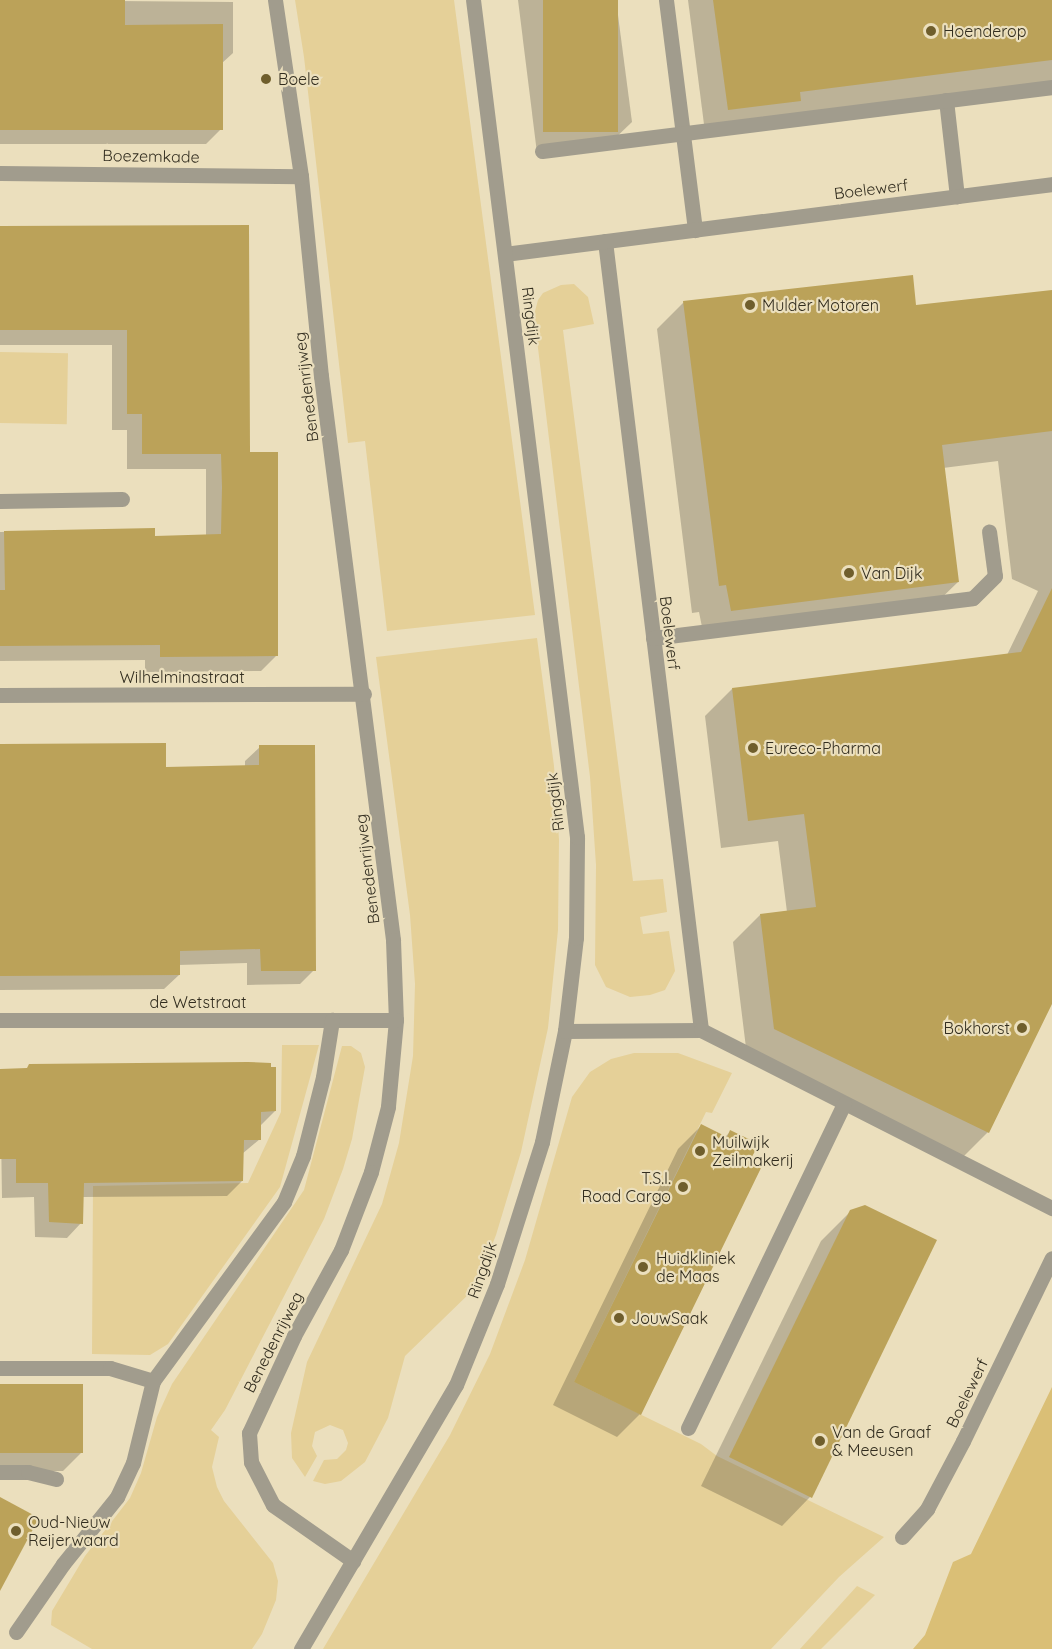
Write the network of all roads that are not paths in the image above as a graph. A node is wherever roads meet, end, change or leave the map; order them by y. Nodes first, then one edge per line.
1 (275, 0) edge
2 (473, 0) edge
3 (666, 0) edge
4 (1052, 87) edge
5 (946, 100) junction
6 (683, 133) junction
7 (542, 151) dead end
8 (0, 173) edge
9 (301, 176) junction
10 (1052, 184) edge
11 (957, 196) junction
12 (695, 230) junction
13 (605, 241) junction
14 (506, 254) junction
15 (122, 499) dead end
16 (0, 501) edge
17 (989, 531) dead end
18 (652, 638) junction
19 (364, 694) junction
20 (0, 695) edge
21 (0, 1020) edge
22 (332, 1020) junction
23 (396, 1020) junction
24 (701, 1030) junction
25 (565, 1031) junction
26 (844, 1104) junction
27 (1052, 1208) edge
28 (1052, 1258) edge
29 (0, 1368) edge
30 (153, 1381) junction
31 (688, 1428) dead end
32 (0, 1472) edge
33 (56, 1479) dead end
34 (902, 1537) dead end
35 (353, 1561) junction
36 (16, 1632) dead end
37 (302, 1649) edge

1 - 9 street, Benedenrijweg
2 - 14 street, Ringdijk
3 - 6 street
4 - 5 street
5 - 6 street
5 - 11 street
6 - 7 street
6 - 12 street
8 - 9 street, Boezemkade
9 - 19 street, Benedenrijweg
10 - 11 street, Boelewerf
11 - 12 street, Boelewerf
12 - 13 street, Boelewerf
13 - 14 street, Boelewerf
13 - 18 street, Boelewerf
14 - 25 street, Ringdijk
15 - 16 street
17 - 18 street
18 - 24 street, Boelewerf
19 - 20 street, Wilhelminastraat
19 - 23 street, Benedenrijweg
21 - 22 street, de Wetstraat
22 - 23 street, de Wetstraat
22 - 30 street
23 - 35 street, Benedenrijweg
24 - 25 street
24 - 26 street
25 - 35 street, Ringdijk
26 - 27 street
26 - 31 street
28 - 34 street, Boelewerf
29 - 30 street
30 - 36 street
32 - 33 street
35 - 37 street

